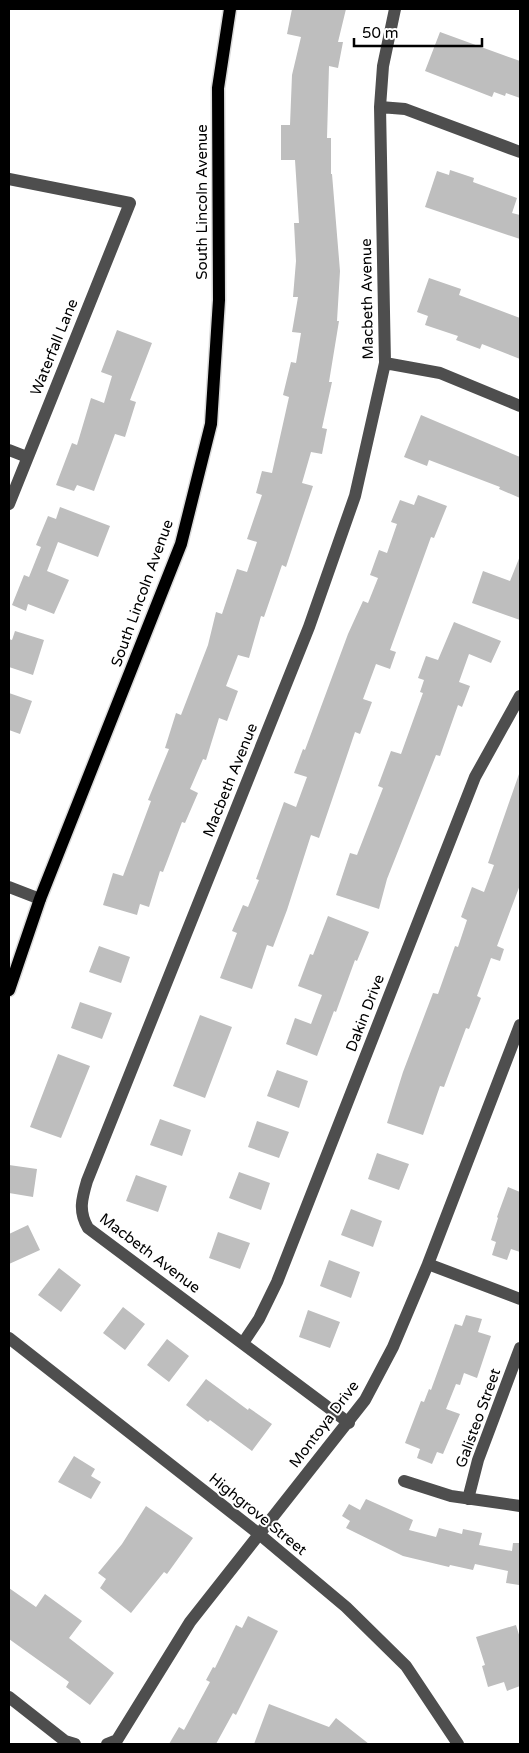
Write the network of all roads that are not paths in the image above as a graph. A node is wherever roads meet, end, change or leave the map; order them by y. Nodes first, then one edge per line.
1 (230, 9) edge
2 (395, 9) edge
3 (380, 107) junction
4 (520, 152) edge
5 (9, 179) edge
6 (384, 363) junction
7 (520, 406) edge
8 (9, 450) edge
9 (27, 457) junction
10 (9, 504) edge
11 (520, 696) edge
12 (9, 887) edge
13 (40, 899) junction
14 (9, 990) edge
15 (520, 1025) edge
16 (428, 1264) junction
17 (520, 1299) edge
18 (9, 1338) edge
19 (244, 1343) junction
20 (520, 1348) edge
21 (349, 1423) junction
22 (404, 1481) dead end
23 (468, 1499) junction
24 (520, 1506) edge
25 (259, 1534) junction
26 (9, 1697) edge
27 (75, 1744) edge
28 (106, 1744) edge
29 (458, 1744) edge

1 - 13 main road, South Lincoln Avenue
2 - 3 street, Macbeth Avenue
3 - 4 street
3 - 6 street, Macbeth Avenue
5 - 9 street, Waterfall Lane
6 - 7 street
6 - 19 street, Macbeth Avenue
8 - 9 street
9 - 10 street, Waterfall Lane
11 - 19 street, Dakin Drive
12 - 13 street
13 - 14 main road, South Lincoln Avenue
15 - 16 street, Montoya Drive
16 - 17 street
16 - 21 street, Montoya Drive
18 - 25 street, Highgrove Street
19 - 21 street, Macbeth Avenue
20 - 23 street, Galisteo Street
21 - 25 street, Montoya Drive
22 - 23 street
23 - 24 street
25 - 28 street, Montoya Drive
25 - 29 street, Highgrove Street
26 - 27 street

